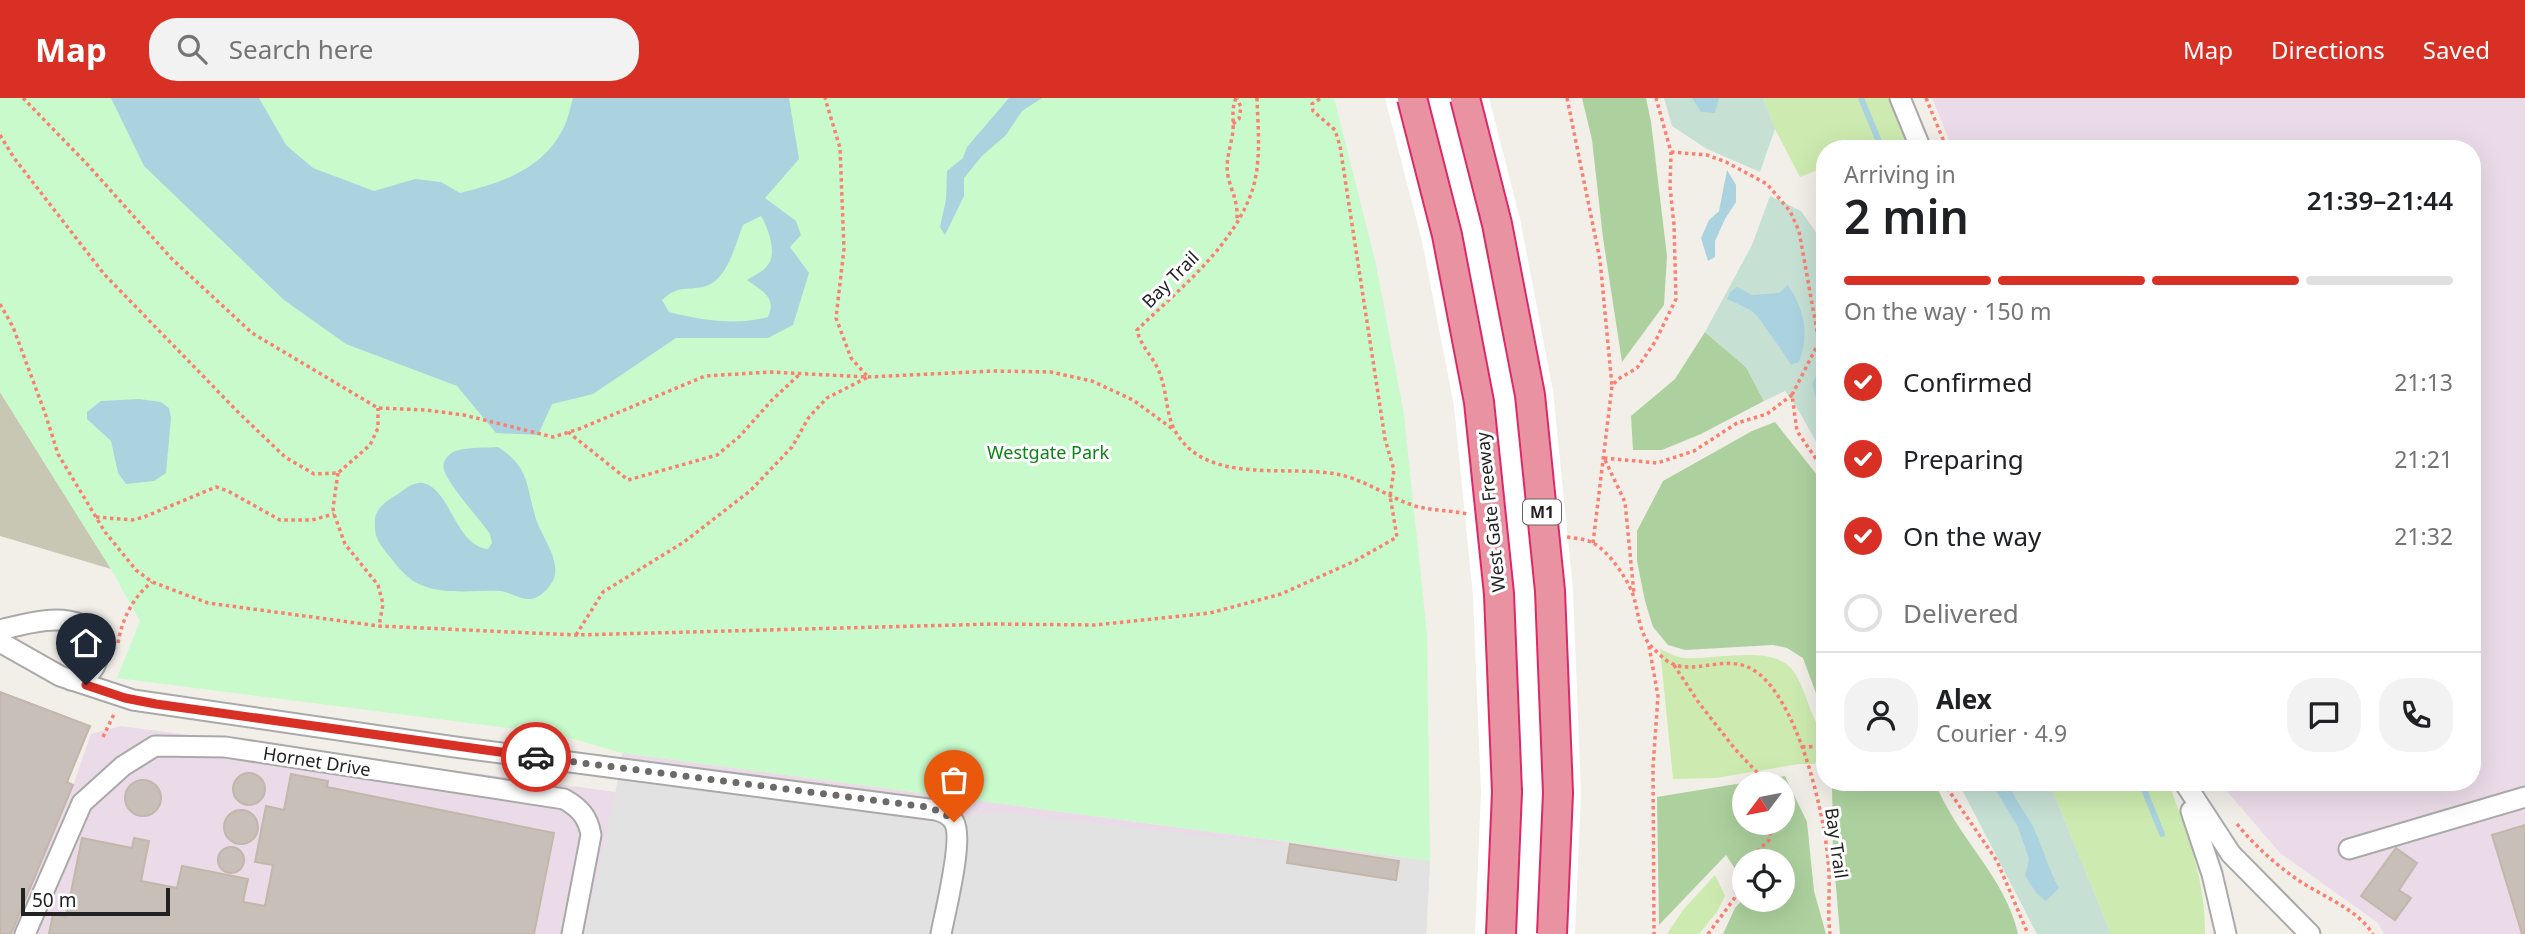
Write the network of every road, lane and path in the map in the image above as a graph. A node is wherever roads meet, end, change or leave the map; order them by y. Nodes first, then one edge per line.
1 (23, 98) edge
2 (825, 98) edge
3 (1236, 98) edge
4 (1257, 98) edge
5 (1321, 98) edge
6 (1412, 98) edge
7 (1465, 98) edge
8 (1567, 98) edge
9 (1656, 98) edge
10 (1900, 98) edge
11 (1926, 98) edge
12 (1233, 124) junction
13 (0, 135) edge
14 (1917, 140) edge
15 (1943, 140) edge
16 (1671, 152) junction
17 (1237, 222) junction
18 (0, 304) edge
19 (1816, 325) edge
20 (1816, 348) edge
21 (801, 373) junction
22 (868, 377) junction
23 (1612, 386) junction
24 (1792, 395) junction
25 (378, 408) junction
26 (1175, 431) junction
27 (568, 432) junction
28 (1604, 458) junction
29 (1816, 459) edge
30 (338, 473) junction
31 (1390, 496) junction
32 (1413, 505) dead end
33 (334, 514) junction
34 (96, 517) junction
35 (152, 582) junction
36 (1635, 598) junction
37 (379, 626) junction
38 (0, 629) edge
39 (576, 635) junction
40 (0, 642) edge
41 (1649, 644) junction
42 (117, 655) dead end
43 (1674, 664) junction
44 (71, 680) junction
45 (120, 696) junction
46 (103, 737) dead end
47 (1816, 746) edge
48 (1802, 747) junction
49 (1757, 772) edge
50 (1948, 791) edge
51 (2185, 791) edge
52 (2188, 791) edge
53 (2525, 797) edge
54 (2235, 822) dead end
55 (1770, 835) edge
56 (1760, 849) edge
57 (2350, 849) dead end
58 (1732, 903) edge
59 (25, 934) edge
60 (572, 934) edge
61 (941, 934) edge
62 (1501, 934) edge
63 (1552, 934) edge
64 (1654, 934) edge
65 (1708, 934) edge
66 (1830, 934) edge
67 (2029, 934) edge
68 (2226, 934) edge
69 (2310, 934) edge
70 (2373, 934) edge

1 - 25 path
2 - 22 path
3 - 12 path
3 - 12 path
4 - 17 path, Bay Trail
5 - 31 path
6 - 62 highway, West Gate Freeway, bridge
7 - 63 highway, M1, bridge
8 - 23 path
9 - 16 path
10 - 14 street
11 - 15 path
12 - 17 path
13 - 30 path
16 - 19 path
16 - 23 path
17 - 26 path, Bay Trail
18 - 34 path
20 - 24 path
21 - 22 path
21 - 27 path
21 - 27 path
22 - 26 path
22 - 39 path
23 - 28 path
24 - 28 path
24 - 29 path
25 - 27 path
25 - 30 path
26 - 31 path
28 - 36 path
28 - 36 path
30 - 33 path
31 - 32 path
31 - 39 path
33 - 34 path
33 - 37 path
34 - 35 path
35 - 37 path
35 - 42 path
36 - 41 path
37 - 39 path
38 - 44 street
40 - 44 street
41 - 43 path
41 - 64 path
43 - 48 path, Bay Trail
43 - 49 path
44 - 45 street
45 - 46 path
45 - 61 street
47 - 48 path
48 - 66 path, Bay Trail
50 - 67 path
51 - 68 street
52 - 69 street
53 - 57 street
54 - 70 path
55 - 56 path
58 - 65 path
59 - 60 street, Hornet Drive

